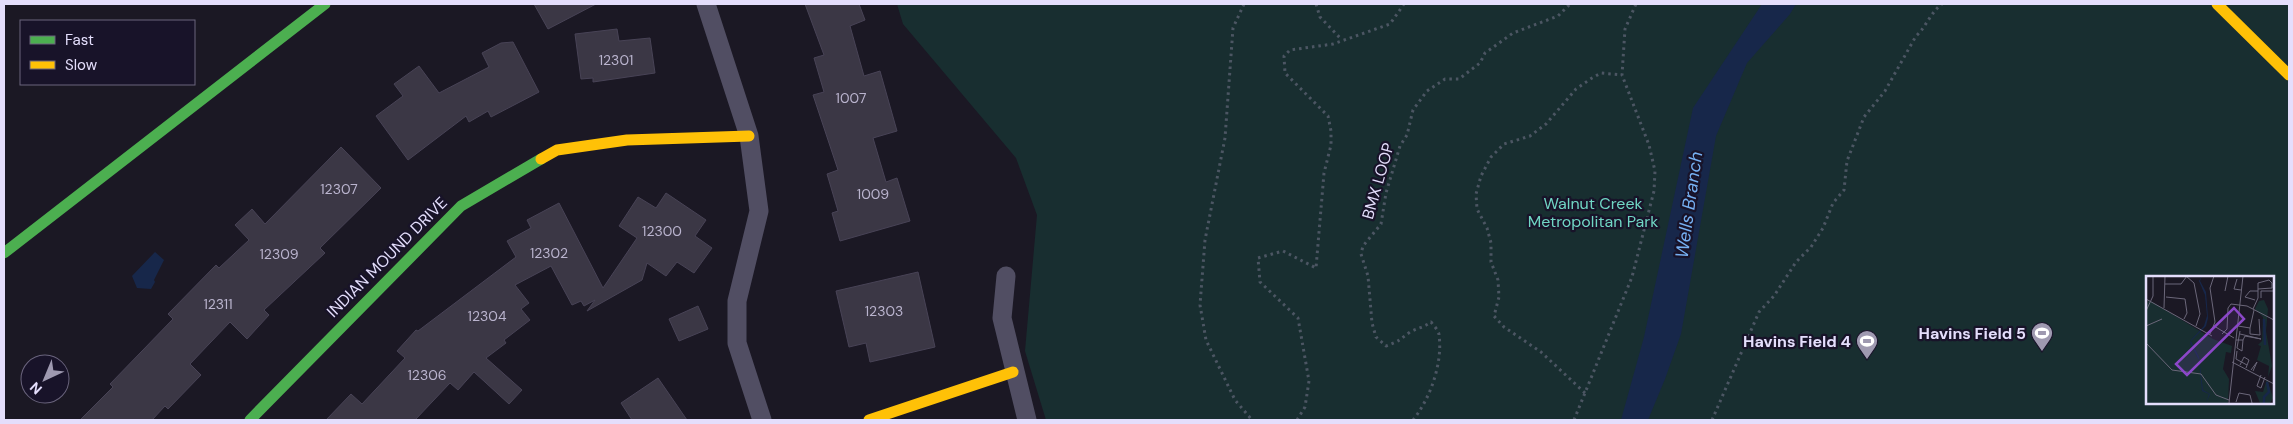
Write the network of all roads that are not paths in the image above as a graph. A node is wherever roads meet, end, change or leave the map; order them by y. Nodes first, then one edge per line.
1 (325, 4) edge
2 (706, 4) edge
3 (2217, 4) edge
4 (2289, 75) edge
5 (749, 136) junction
6 (4, 253) edge
7 (1006, 276) dead end
8 (1013, 372) junction
9 (250, 420) edge
10 (762, 420) edge
11 (869, 420) edge
12 (1027, 420) edge

1 - 6 street
2 - 5 street
3 - 4 street
5 - 9 street, INDIAN MOUND DRIVE
5 - 10 street
7 - 8 street
8 - 11 street
8 - 12 street

